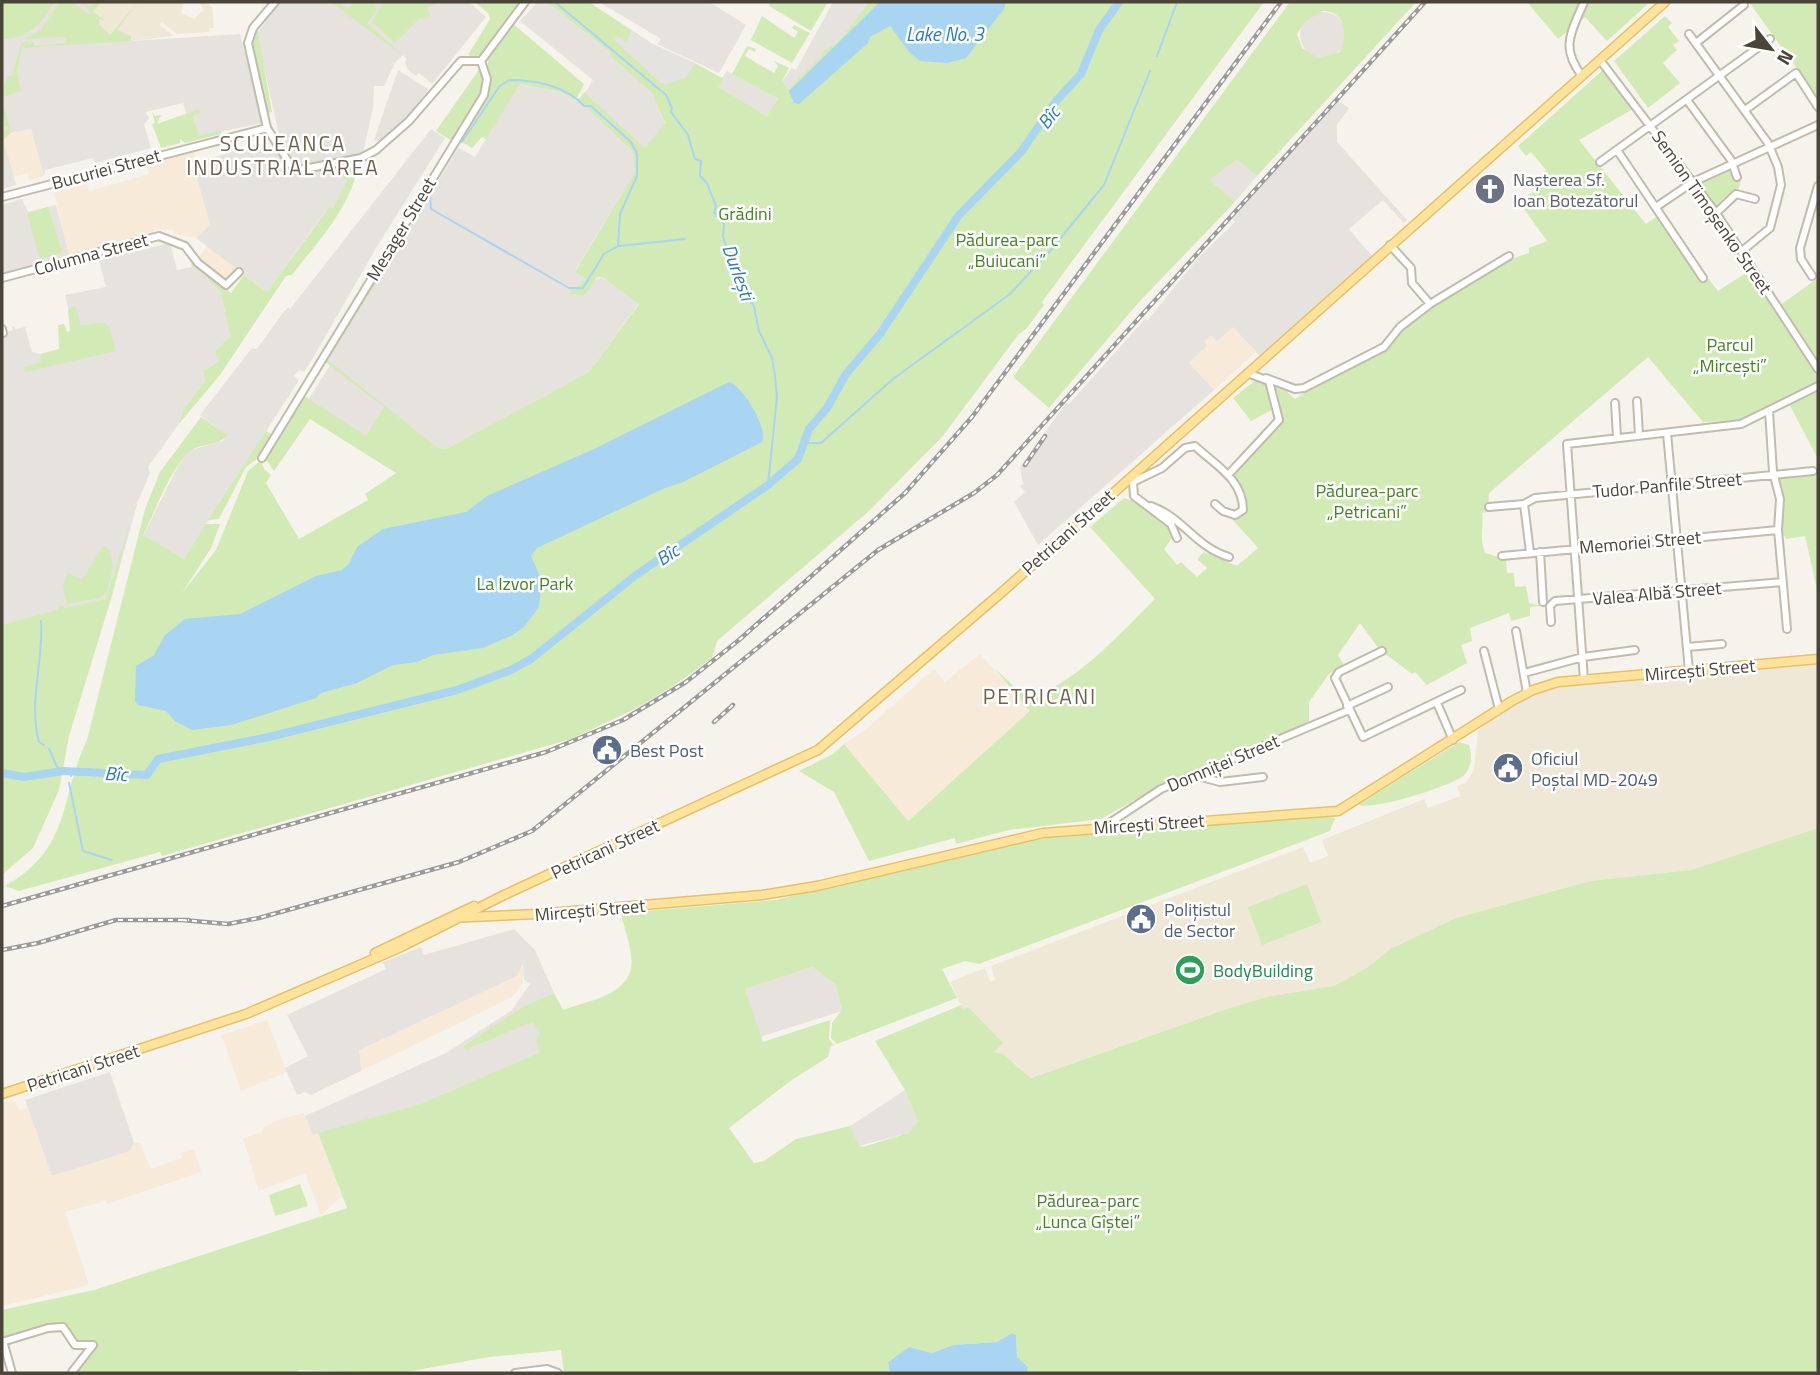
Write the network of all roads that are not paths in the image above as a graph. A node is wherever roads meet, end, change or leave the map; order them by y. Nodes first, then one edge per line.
1 (275, 2) edge
2 (525, 2) edge
3 (1584, 2) edge
4 (1665, 2) edge
5 (1744, 5) dead end
6 (1689, 34) dead end
7 (1770, 39) dead end
8 (1696, 43) junction
9 (1600, 60) junction
10 (481, 61) junction
11 (1582, 76) junction
12 (1721, 76) junction
13 (1687, 100) junction
14 (1818, 107) edge
15 (1745, 110) junction
16 (1818, 125) edge
17 (1651, 126) junction
18 (267, 128) junction
19 (1769, 147) junction
20 (1617, 150) junction
21 (1600, 162) dead end
22 (1731, 165) junction
23 (1737, 177) dead end
24 (1693, 182) junction
25 (1818, 186) edge
26 (2, 197) edge
27 (1755, 199) dead end
28 (1657, 207) junction
29 (1716, 213) junction
30 (1390, 245) junction
31 (1742, 251) junction
32 (1509, 256) dead end
33 (239, 272) dead end
34 (1812, 276) dead end
35 (2, 278) edge
36 (1703, 278) dead end
37 (1430, 304) junction
38 (1818, 369) edge
39 (1247, 373) junction
40 (1266, 378) junction
41 (1818, 386) edge
42 (1637, 401) dead end
43 (1615, 403) dead end
44 (1769, 411) junction
45 (1667, 433) junction
46 (1639, 435) junction
47 (1617, 436) junction
48 (262, 457) dead end
49 (1812, 471) dead end
50 (1229, 474) junction
51 (1775, 475) junction
52 (1131, 480) junction
53 (1672, 485) junction
54 (1569, 495) junction
55 (1215, 504) dead end
56 (1524, 504) junction
57 (1150, 506) junction
58 (1489, 507) dead end
59 (1778, 530) junction
60 (1177, 538) dead end
61 (1677, 538) junction
62 (1573, 548) junction
63 (1530, 552) junction
64 (1539, 552) junction
65 (1502, 556) dead end
66 (1229, 557) dead end
67 (1783, 582) junction
68 (1682, 591) junction
69 (1577, 601) junction
70 (1542, 602) dead end
71 (1551, 622) dead end
72 (1787, 629) dead end
73 (1516, 631) dead end
74 (1722, 644) dead end
75 (1687, 647) junction
76 (1634, 650) dead end
77 (1382, 651) dead end
78 (1484, 651) dead end
79 (1583, 657) junction
80 (1818, 659) edge
81 (1689, 671) junction
82 (1524, 673) junction
83 (1584, 680) junction
84 (1388, 687) dead end
85 (1461, 690) dead end
86 (1527, 693) junction
87 (1437, 703) junction
88 (1348, 708) junction
89 (1499, 709) junction
90 (1453, 740) junction
91 (1194, 775) junction
92 (1263, 778) dead end
93 (1102, 828) junction
94 (496, 899) junction
95 (450, 918) junction
96 (463, 918) junction
97 (358, 964) junction
98 (2, 1094) edge
99 (3, 1341) edge
100 (7, 1368) edge
101 (72, 1372) edge
102 (516, 1373) edge
103 (558, 1373) edge

1 - 18 street
2 - 10 street
3 - 11 street
4 - 9 main road, Petricani Street
5 - 8 street
6 - 8 street
7 - 12 street
8 - 12 street
9 - 11 main road, Petricani Street
9 - 17 street, Semion Timoșenko Street
10 - 18 street
10 - 48 street, Mesager Street
11 - 30 main road, Petricani Street
12 - 13 street
12 - 15 street
13 - 17 street
13 - 22 street
14 - 15 street
15 - 19 street
16 - 19 street
17 - 20 street
17 - 24 street, Semion Timoșenko Street
18 - 26 street, Bucuriei Street
19 - 22 street
19 - 31 street
20 - 21 street
20 - 28 street
22 - 23 street
22 - 24 street
24 - 28 street
24 - 29 street, Semion Timoșenko Street
25 - 34 street
27 - 29 street
28 - 36 street
29 - 31 street, Semion Timoșenko Street
30 - 37 street
30 - 39 main road, Petricani Street
31 - 38 street, Semion Timoșenko Street
32 - 37 street
33 - 35 street, Columna Street
37 - 40 street
39 - 40 street
39 - 52 main road, Petricani Street
40 - 50 street
41 - 44 street
42 - 46 street
43 - 47 street
44 - 45 street
44 - 51 street
45 - 46 street
45 - 53 street
46 - 47 street
47 - 54 street
49 - 51 street, Tudor Panfile Street
50 - 52 street
50 - 55 street
51 - 53 street, Tudor Panfile Street
51 - 59 street
52 - 57 street
52 - 94 main road, Petricani Street
53 - 54 street, Tudor Panfile Street
53 - 61 street
54 - 56 street, Tudor Panfile Street
54 - 62 street
56 - 58 street, Tudor Panfile Street
56 - 63 street
57 - 60 street
57 - 66 street
59 - 61 street, Memoriei Street
59 - 67 street
61 - 62 street, Memoriei Street
61 - 68 street
62 - 64 street, Memoriei Street
62 - 69 street
63 - 64 street, Memoriei Street
63 - 65 street, Memoriei Street
64 - 70 street
67 - 68 street, Valea Albă Street
67 - 72 street
68 - 69 street, Valea Albă Street
68 - 75 street
69 - 71 street, Valea Albă Street
69 - 79 street
73 - 82 street
74 - 75 street
75 - 81 street
76 - 79 street
77 - 88 street
78 - 89 street
79 - 82 street
79 - 83 street
80 - 81 main road, Mircești Street
81 - 83 main road, Mircești Street
82 - 86 street
83 - 86 main road, Mircești Street
84 - 88 street, Domniței Street
85 - 87 street
86 - 89 main road, Mircești Street
87 - 88 street
87 - 90 street
88 - 91 street, Domniței Street
89 - 90 main road, Mircești Street
90 - 93 main road, Mircești Street
91 - 92 street
91 - 93 street, Domniței Street
93 - 96 main road, Mircești Street
94 - 95 main road, Petricani Street
94 - 96 main road, Petricani Street
95 - 96 main road, Mircești Street
95 - 97 main road, Petricani Street
96 - 97 main road, Petricani Street
97 - 98 main road, Petricani Street
99 - 100 street
99 - 101 street
102 - 103 street

